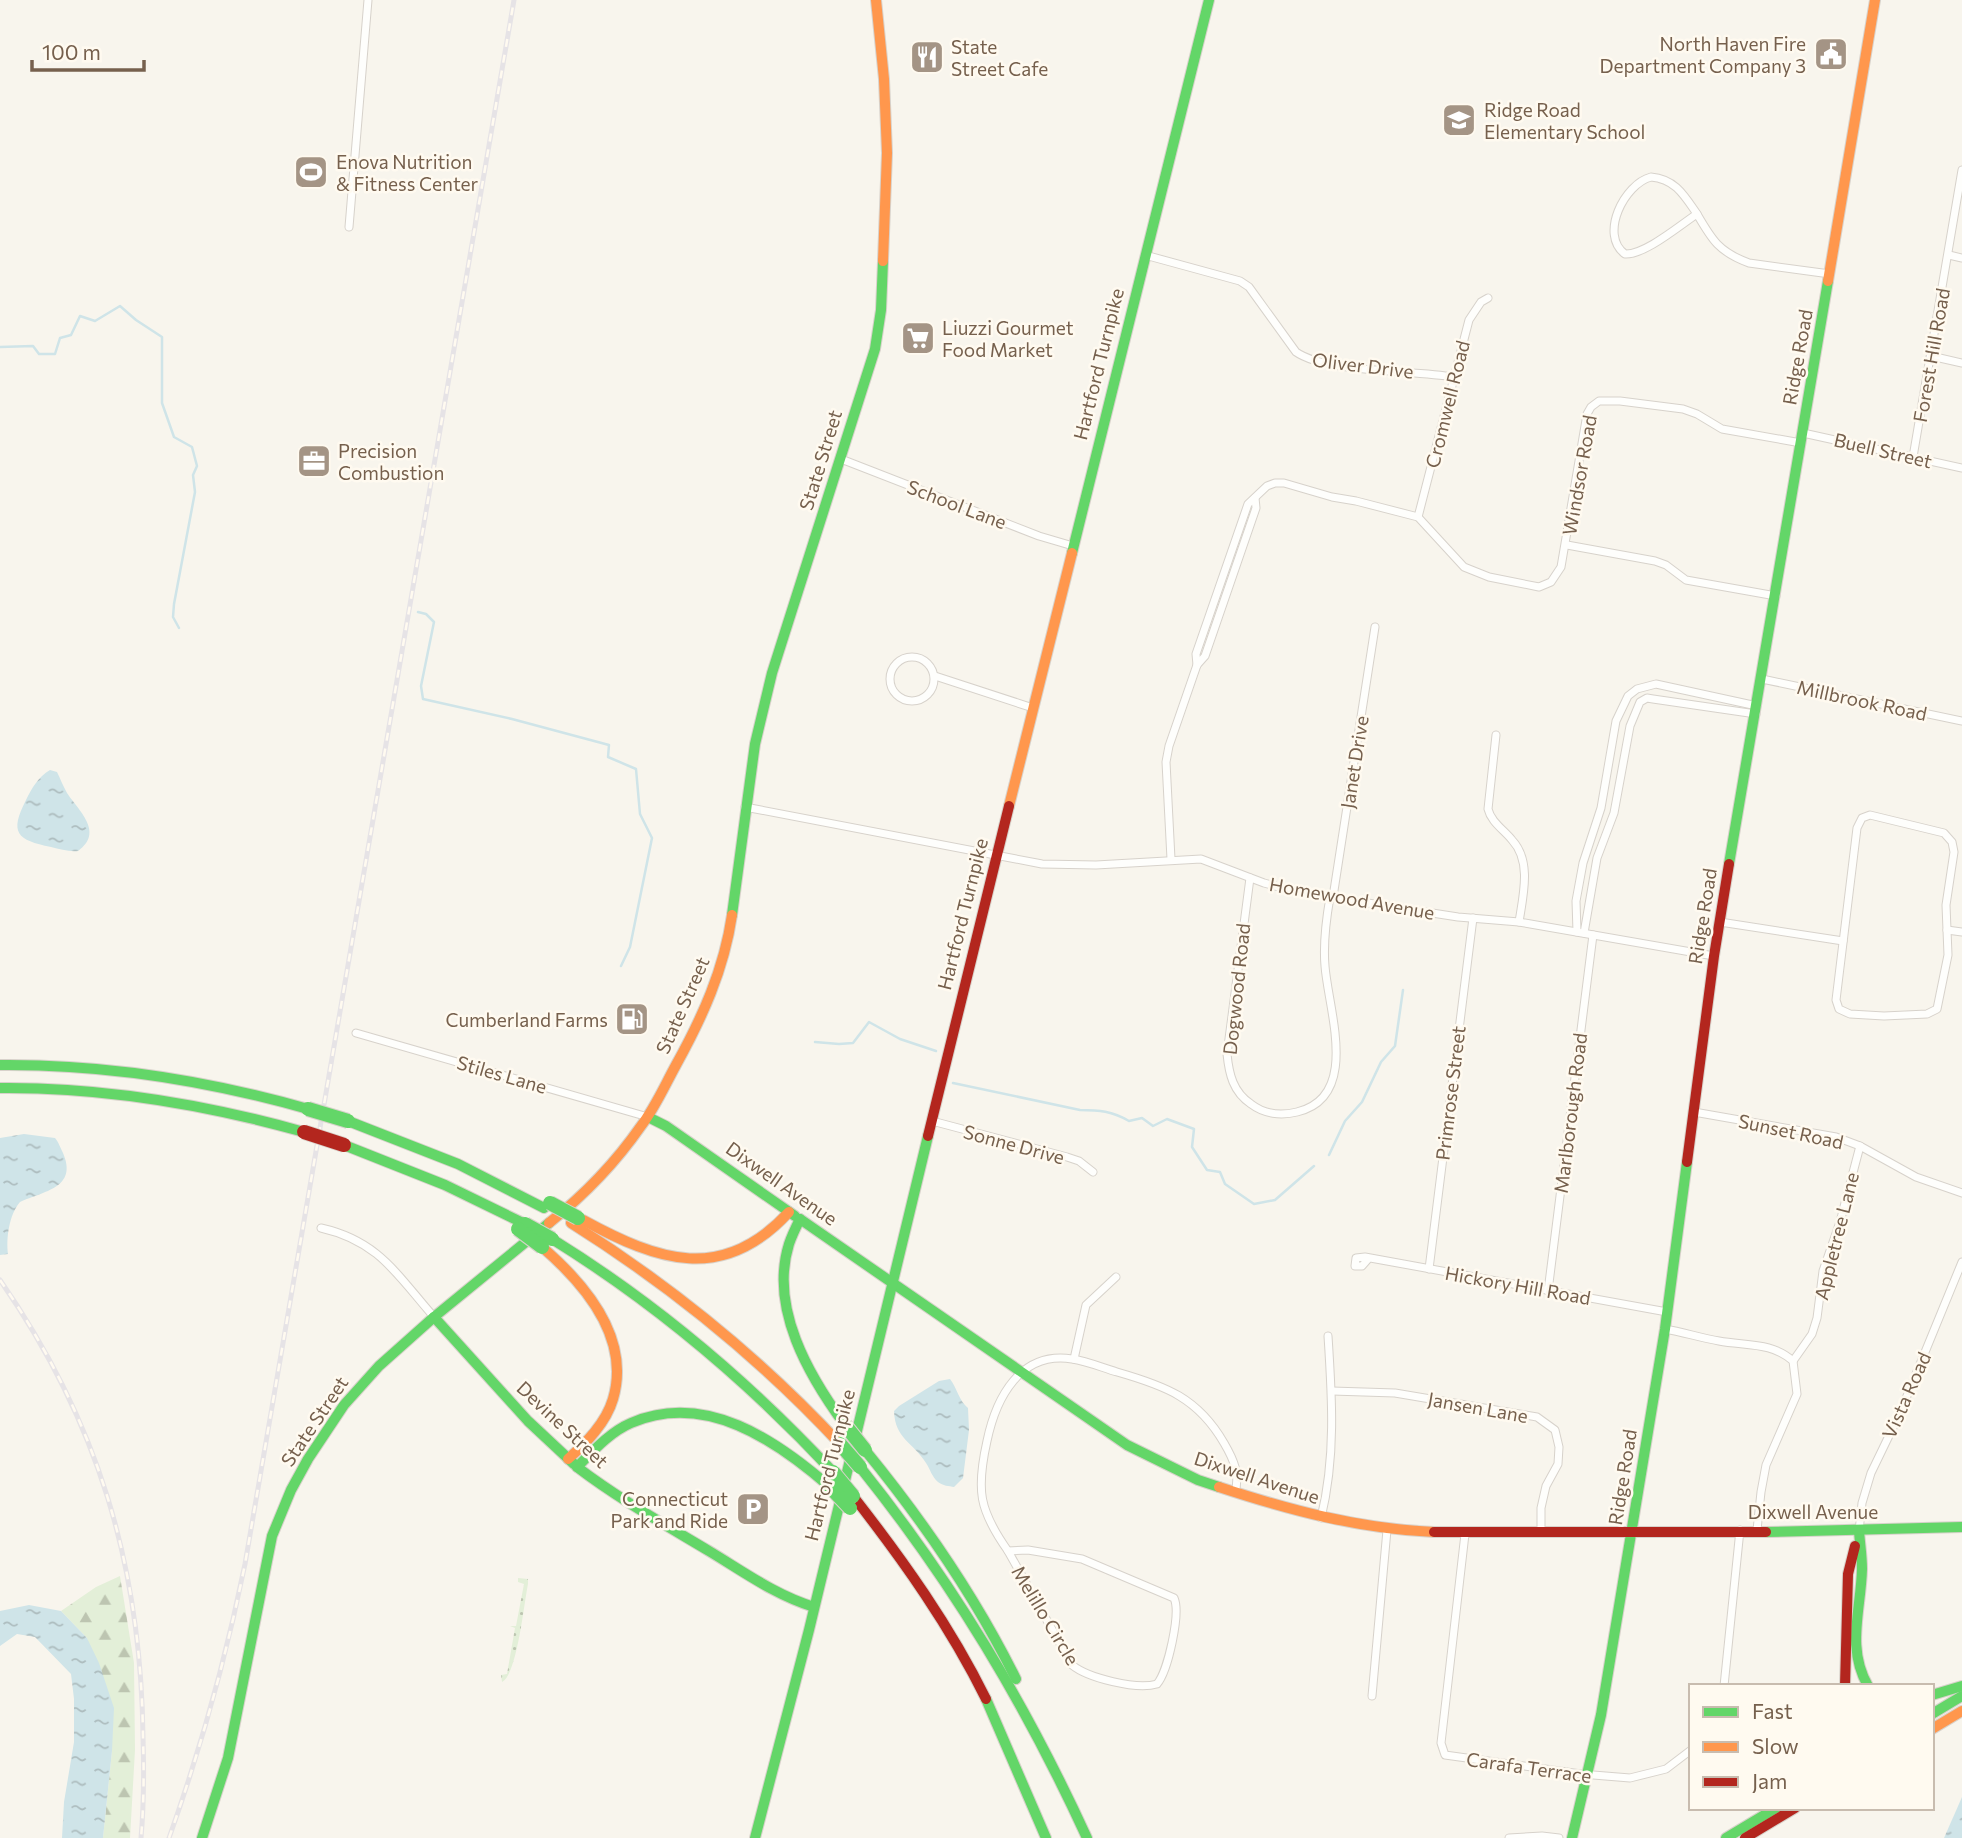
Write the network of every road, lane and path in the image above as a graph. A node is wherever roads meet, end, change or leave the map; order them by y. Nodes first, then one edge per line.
1 (368, 0) edge
2 (876, 0) edge
3 (1209, 0) edge
4 (1875, 0) edge
5 (1962, 170) edge
6 (1697, 214) junction
7 (349, 227) dead end
8 (1145, 255) junction
9 (1949, 255) junction
10 (1962, 258) edge
11 (1830, 274) junction
12 (1488, 298) dead end
13 (1931, 356) junction
14 (1962, 363) edge
15 (1453, 377) junction
16 (1802, 438) junction
17 (1913, 457) junction
18 (841, 459) junction
19 (1962, 468) edge
20 (1418, 517) junction
21 (1567, 545) junction
22 (1073, 546) junction
23 (1776, 596) junction
24 (1375, 627) dead end
25 (935, 676) junction
26 (1762, 679) junction
27 (1637, 689) junction
28 (1643, 700) junction
29 (1033, 708) junction
30 (1756, 710) junction
31 (1962, 721) edge
32 (1496, 735) dead end
33 (745, 807) junction
34 (996, 856) junction
35 (1171, 859) junction
36 (1250, 878) junction
37 (1331, 897) junction
38 (1472, 918) junction
39 (1519, 922) junction
40 (1720, 922) junction
41 (1947, 930) junction
42 (1962, 932) edge
43 (1581, 933) junction
44 (1593, 935) junction
45 (1843, 941) junction
46 (1714, 956) junction
47 (356, 1033) dead end
48 (0, 1065) edge
49 (0, 1088) edge
50 (1694, 1112) junction
51 (648, 1116) junction
52 (932, 1121) junction
53 (1860, 1146) junction
54 (1093, 1172) dead end
55 (1962, 1193) edge
56 (794, 1215) junction
57 (575, 1220) junction
58 (321, 1228) dead end
59 (547, 1243) junction
60 (1369, 1258) dead end
61 (1962, 1262) edge
62 (1429, 1269) junction
63 (1115, 1277) dead end
64 (893, 1284) junction
65 (1548, 1291) junction
66 (1667, 1312) junction
67 (434, 1317) junction
68 (1665, 1329) junction
69 (1328, 1336) dead end
70 (1073, 1359) junction
71 (1793, 1361) junction
72 (1020, 1372) junction
73 (1332, 1391) junction
74 (573, 1463) junction
75 (1235, 1493) junction
76 (852, 1502) junction
77 (1321, 1518) junction
78 (1962, 1527) edge
79 (1387, 1530) junction
80 (1740, 1530) junction
81 (1757, 1530) junction
82 (1859, 1531) junction
83 (1632, 1532) junction
84 (1541, 1533) junction
85 (1465, 1534) junction
86 (1008, 1550) junction
87 (814, 1607) junction
88 (1724, 1684) edge
89 (1844, 1684) edge
90 (1866, 1684) edge
91 (1962, 1686) edge
92 (1934, 1694) edge
93 (1373, 1696) dead end
94 (1962, 1696) edge
95 (1962, 1711) edge
96 (1934, 1713) edge
97 (1027, 1717) junction
98 (1934, 1728) edge
99 (1689, 1752) edge
100 (1588, 1775) junction
101 (1773, 1810) edge
102 (1792, 1810) edge
103 (202, 1838) edge
104 (755, 1838) edge
105 (1046, 1838) edge
106 (1087, 1838) edge
107 (1509, 1838) edge
108 (1559, 1838) edge
109 (1572, 1838) edge
110 (1726, 1838) edge
111 (1745, 1838) edge

1 - 7 street
2 - 18 main road, State Street
3 - 8 main road, Hartford Turnpike
4 - 11 main road, Ridge Road
5 - 9 street, Forest Hill Road
6 - 6 street
6 - 11 street
8 - 15 street, Oliver Drive
8 - 22 main road, Hartford Turnpike
9 - 10 street
9 - 13 street, Forest Hill Road
11 - 16 main road, Ridge Road
12 - 15 street, Cromwell Road
13 - 14 street
13 - 17 street, Forest Hill Road
15 - 20 street, Cromwell Road
16 - 17 street, Buell Street
16 - 21 street, Windsor Road
16 - 23 main road, Ridge Road
17 - 19 street, Buell Street
18 - 22 street, School Lane
18 - 33 main road, State Street
20 - 21 street
20 - 35 street
21 - 23 street, Windsor Road
22 - 29 main road, Hartford Turnpike
23 - 26 main road, Ridge Road
24 - 37 street, Janet Drive
25 - 25 street
25 - 29 street
26 - 30 main road, Ridge Road
26 - 31 street, Millbrook Road
27 - 28 street
27 - 30 street
27 - 43 street
28 - 30 street
28 - 43 street
29 - 34 main road, Hartford Turnpike
30 - 40 main road, Ridge Road
32 - 39 street
33 - 34 street, Homewood Avenue
33 - 51 main road, State Street
34 - 35 street, Homewood Avenue
34 - 52 main road, Hartford Turnpike
35 - 36 street, Homewood Avenue
36 - 37 street, Homewood Avenue
36 - 37 street, Dogwood Road
37 - 38 street, Homewood Avenue
38 - 39 street, Homewood Avenue
38 - 62 street, Primrose Street
39 - 43 street, Homewood Avenue
40 - 45 street
40 - 46 main road, Ridge Road
41 - 42 street
41 - 45 street
41 - 45 street
43 - 44 street, Homewood Avenue
44 - 46 street, Homewood Avenue
44 - 65 street, Marlborough Road
46 - 50 main road, Ridge Road
47 - 51 street, Stiles Lane
48 - 57 main road, bridge
49 - 59 main road, bridge
50 - 53 street, Sunset Road
50 - 66 main road, Ridge Road
51 - 56 main road, Dixwell Avenue
51 - 67 main road, State Street
52 - 54 street, Sonne Drive
52 - 64 main road, Hartford Turnpike
53 - 55 street, Sunset Road
53 - 71 street, Appletree Lane
56 - 57 main road
56 - 64 main road, Dixwell Avenue
56 - 97 main road, bridge
57 - 97 main road, bridge
58 - 67 street, Devine Street
59 - 74 main road
59 - 76 main road, bridge
60 - 62 street, Hickory Hill Road
61 - 82 street, Vista Road
62 - 65 street, Hickory Hill Road
63 - 70 street
64 - 72 main road, Dixwell Avenue
64 - 87 main road, Hartford Turnpike
65 - 66 street, Hickory Hill Road
66 - 68 main road, Ridge Road
67 - 74 main road, Devine Street
67 - 103 main road, State Street
68 - 71 street
68 - 83 main road, Ridge Road
69 - 73 street
70 - 72 street
70 - 75 street
71 - 81 street
72 - 75 main road, Dixwell Avenue
72 - 86 street, Melillo Circle
73 - 77 street
73 - 84 street, Jansen Lane
74 - 76 main road, bridge
74 - 87 main road, Devine Street
75 - 77 main road, Dixwell Avenue
76 - 105 main road
77 - 79 main road, Dixwell Avenue
78 - 82 main road, Dixwell Avenue
79 - 85 main road, Dixwell Avenue
79 - 93 street
80 - 81 main road, Dixwell Avenue
80 - 83 main road, Dixwell Avenue
80 - 88 street
81 - 82 main road, Dixwell Avenue
82 - 89 main road
82 - 90 main road
83 - 84 main road, Dixwell Avenue
83 - 100 main road, Ridge Road
84 - 85 main road, Dixwell Avenue
85 - 100 street, Carafa Terrace
86 - 86 street, Melillo Circle
87 - 104 main road, Hartford Turnpike
91 - 92 main road
94 - 96 main road
95 - 98 main road
97 - 106 main road
99 - 100 street, Carafa Terrace
100 - 109 main road, Ridge Road
101 - 110 main road
102 - 111 main road
107 - 108 street

